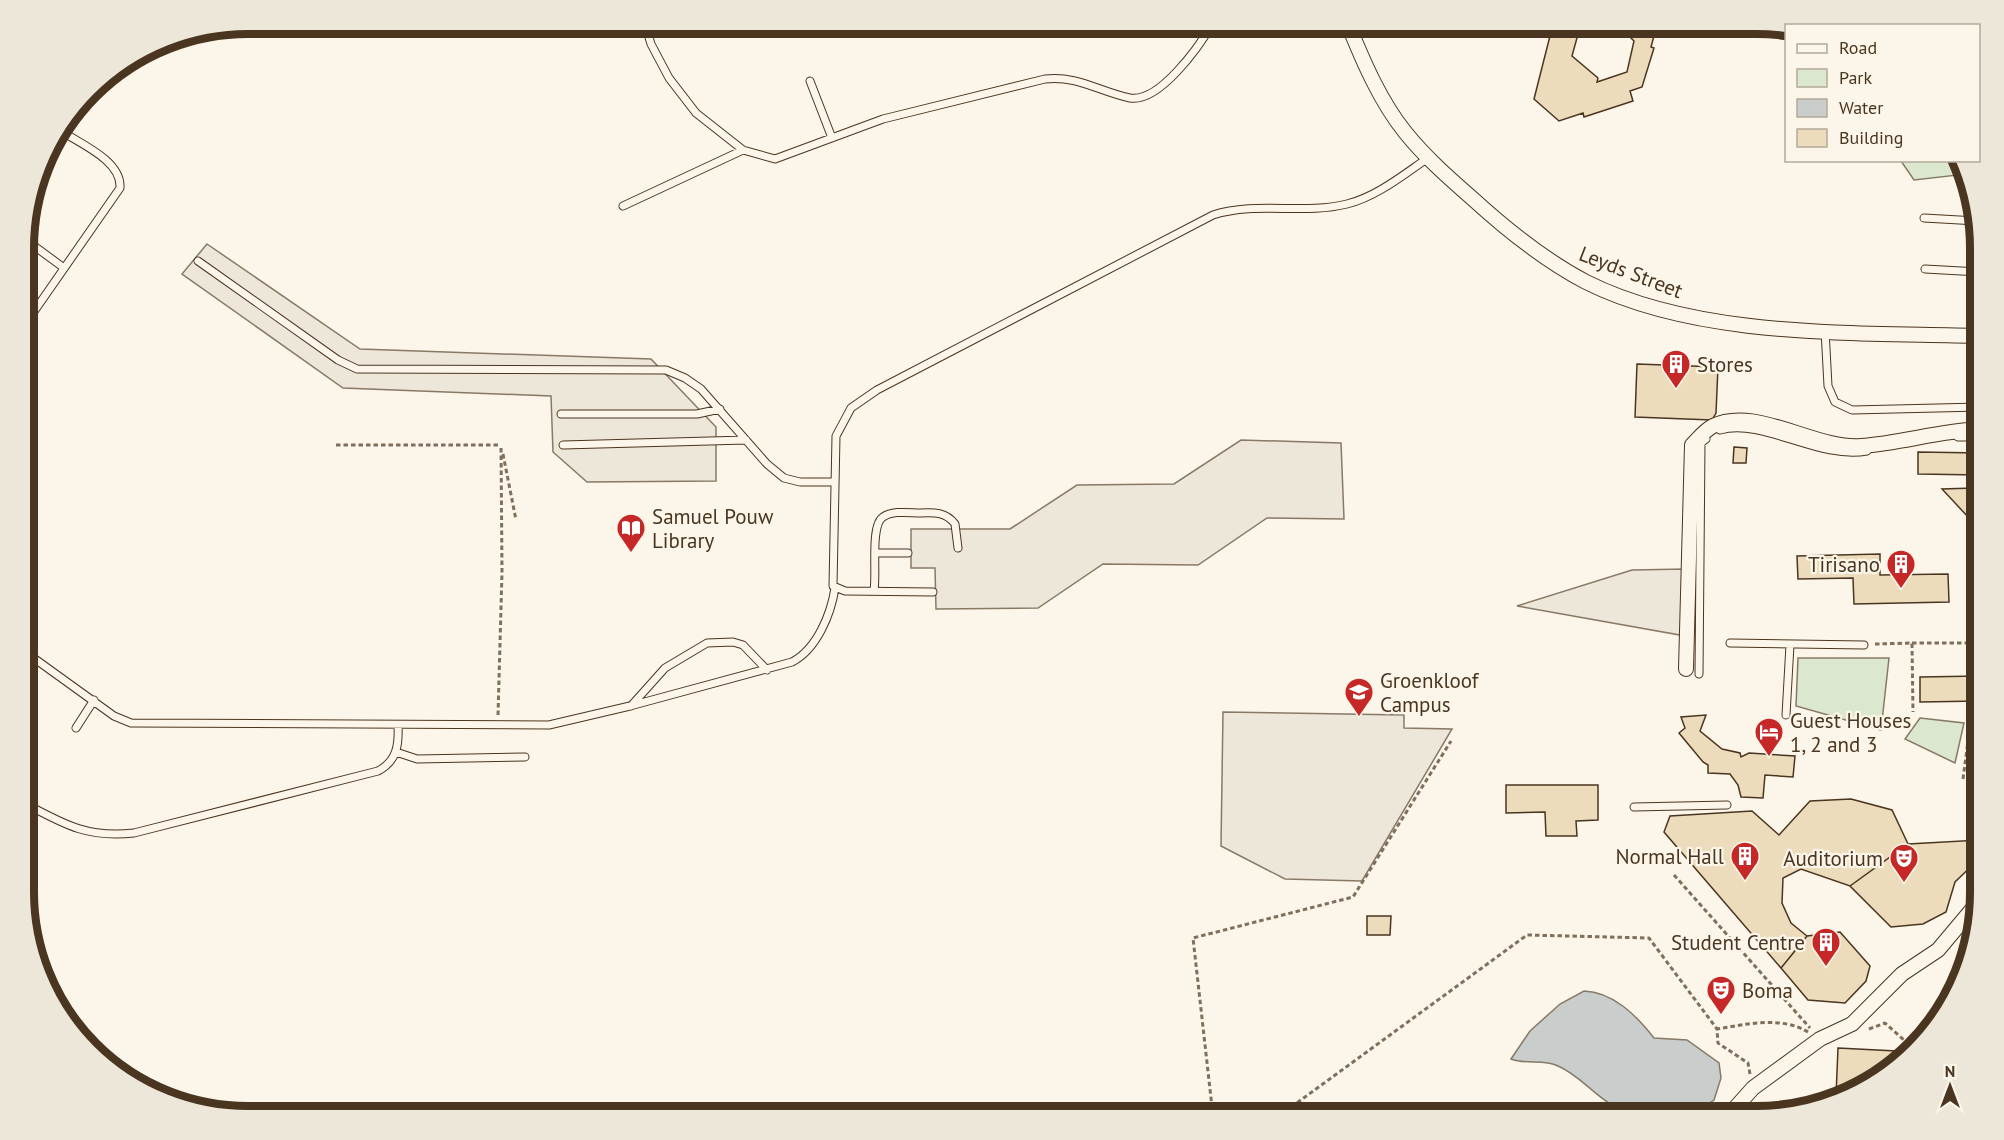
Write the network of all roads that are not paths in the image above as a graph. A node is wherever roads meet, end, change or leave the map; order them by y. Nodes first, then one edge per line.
1 (648, 34) edge
2 (1206, 34) edge
3 (1353, 34) edge
4 (810, 81) dead end
5 (67, 135) edge
6 (832, 138) junction
7 (743, 150) junction
8 (1428, 158) junction
9 (623, 206) dead end
10 (1924, 218) dead end
11 (1968, 220) edge
12 (34, 246) edge
13 (198, 261) dead end
14 (64, 268) junction
15 (1926, 269) dead end
16 (1969, 271) edge
17 (34, 311) edge
18 (1825, 330) junction
19 (1969, 336) edge
20 (1969, 407) edge
21 (720, 409) junction
22 (561, 414) dead end
23 (1969, 429) edge
24 (1969, 438) edge
25 (746, 440) junction
26 (563, 445) dead end
27 (834, 482) junction
28 (958, 548) dead end
29 (876, 552) junction
30 (908, 552) dead end
31 (835, 588) junction
32 (874, 590) junction
33 (933, 592) dead end
34 (1730, 643) dead end
35 (1790, 645) junction
36 (1864, 645) road end
37 (34, 658) edge
38 (767, 670) junction
39 (1692, 671) joint
40 (94, 699) junction
41 (630, 706) junction
42 (1786, 715) dead end
43 (398, 725) junction
44 (76, 728) dead end
45 (396, 752) junction
46 (525, 757) dead end
47 (1727, 805) dead end
48 (1634, 807) dead end
49 (34, 808) edge
50 (1968, 914) edge
51 (1737, 1106) edge

1 - 7 lane
2 - 6 lane
3 - 8 street, Leyds Street
4 - 6 lane
5 - 14 lane
6 - 7 lane
7 - 9 lane
8 - 18 street, Leyds Street
8 - 27 lane
10 - 11 lane
12 - 14 lane
13 - 21 lane
14 - 17 lane
15 - 16 lane
18 - 19 street, Leyds Street
18 - 20 lane
21 - 22 lane
21 - 25 lane
23 - 39 street
24 - 39 lane
25 - 26 lane
25 - 27 lane
27 - 31 lane
28 - 29 lane
29 - 30 lane
29 - 32 lane
31 - 32 lane
31 - 38 lane
32 - 33 lane
34 - 35 lane
35 - 36 lane
35 - 42 lane
37 - 40 lane
38 - 41 lane
38 - 41 lane
40 - 43 lane
40 - 44 lane
41 - 43 lane
43 - 45 lane
45 - 46 lane
45 - 49 lane
47 - 48 lane
50 - 51 street

